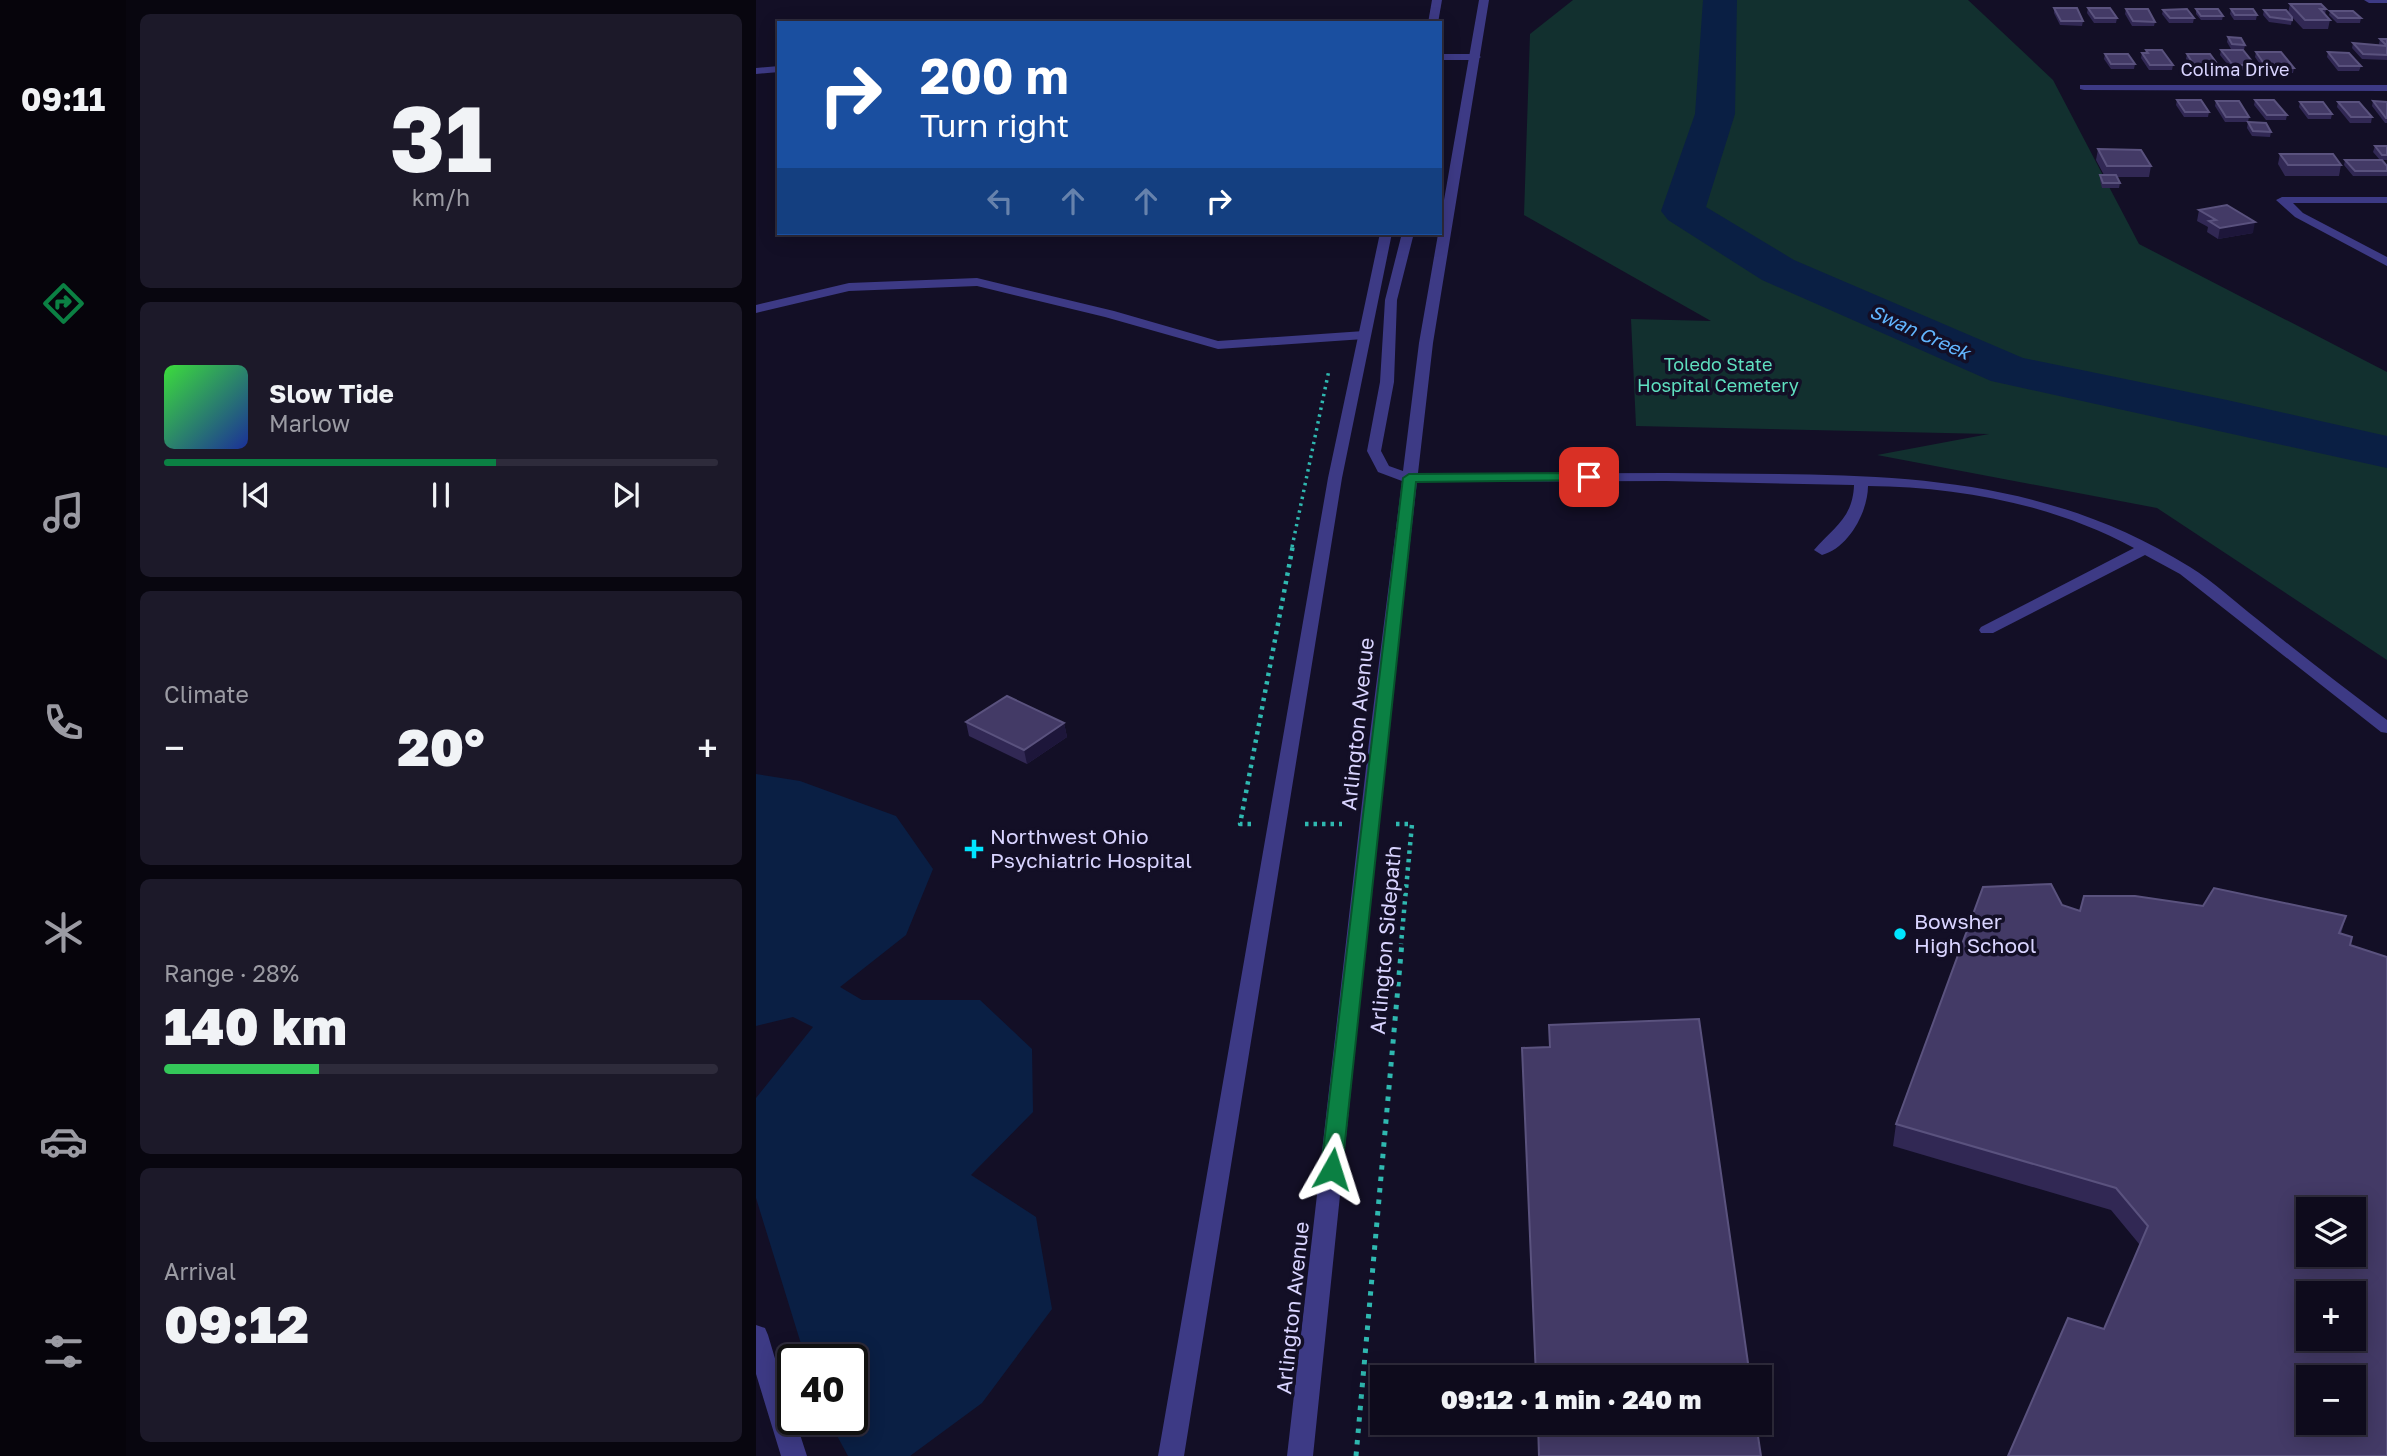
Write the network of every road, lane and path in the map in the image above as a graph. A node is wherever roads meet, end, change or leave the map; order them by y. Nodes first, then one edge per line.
1 (1437, 0) edge
2 (1484, 0) edge
3 (2369, 0) edge
4 (2387, 0) edge
5 (1433, 21) edge
6 (1442, 57) edge
7 (1476, 57) junction
8 (777, 69) edge
9 (756, 71) edge
10 (2084, 87) dead end
11 (2387, 88) edge
12 (2387, 200) edge
13 (1387, 235) edge
14 (1407, 235) edge
15 (2387, 262) edge
16 (756, 309) edge
17 (1364, 335) junction
18 (1331, 365) dead end
19 (1409, 478) junction
20 (1861, 480) junction
21 (2146, 548) junction
22 (1822, 550) dead end
23 (1987, 629) dead end
24 (2387, 728) edge
25 (1277, 824) junction
26 (1369, 824) junction
27 (756, 1335) edge
28 (794, 1456) edge
29 (1171, 1456) edge
30 (1300, 1456) edge
31 (1356, 1456) edge

1 - 5 street
2 - 7 street, Arlington Avenue
3 - 4 street
6 - 7 street
7 - 19 street, Arlington Avenue
8 - 9 street
10 - 11 street, Colima Drive
12 - 15 street
13 - 17 street
14 - 19 street
16 - 17 street
17 - 25 street
18 - 25 path, Arlington Sidepath
19 - 20 street
19 - 26 street, Arlington Avenue
20 - 21 street
20 - 22 street
21 - 23 street
21 - 24 street
25 - 26 path, Arlington Sidepath
25 - 29 street
26 - 30 street, Arlington Avenue
26 - 31 path, Arlington Sidepath
27 - 28 street

